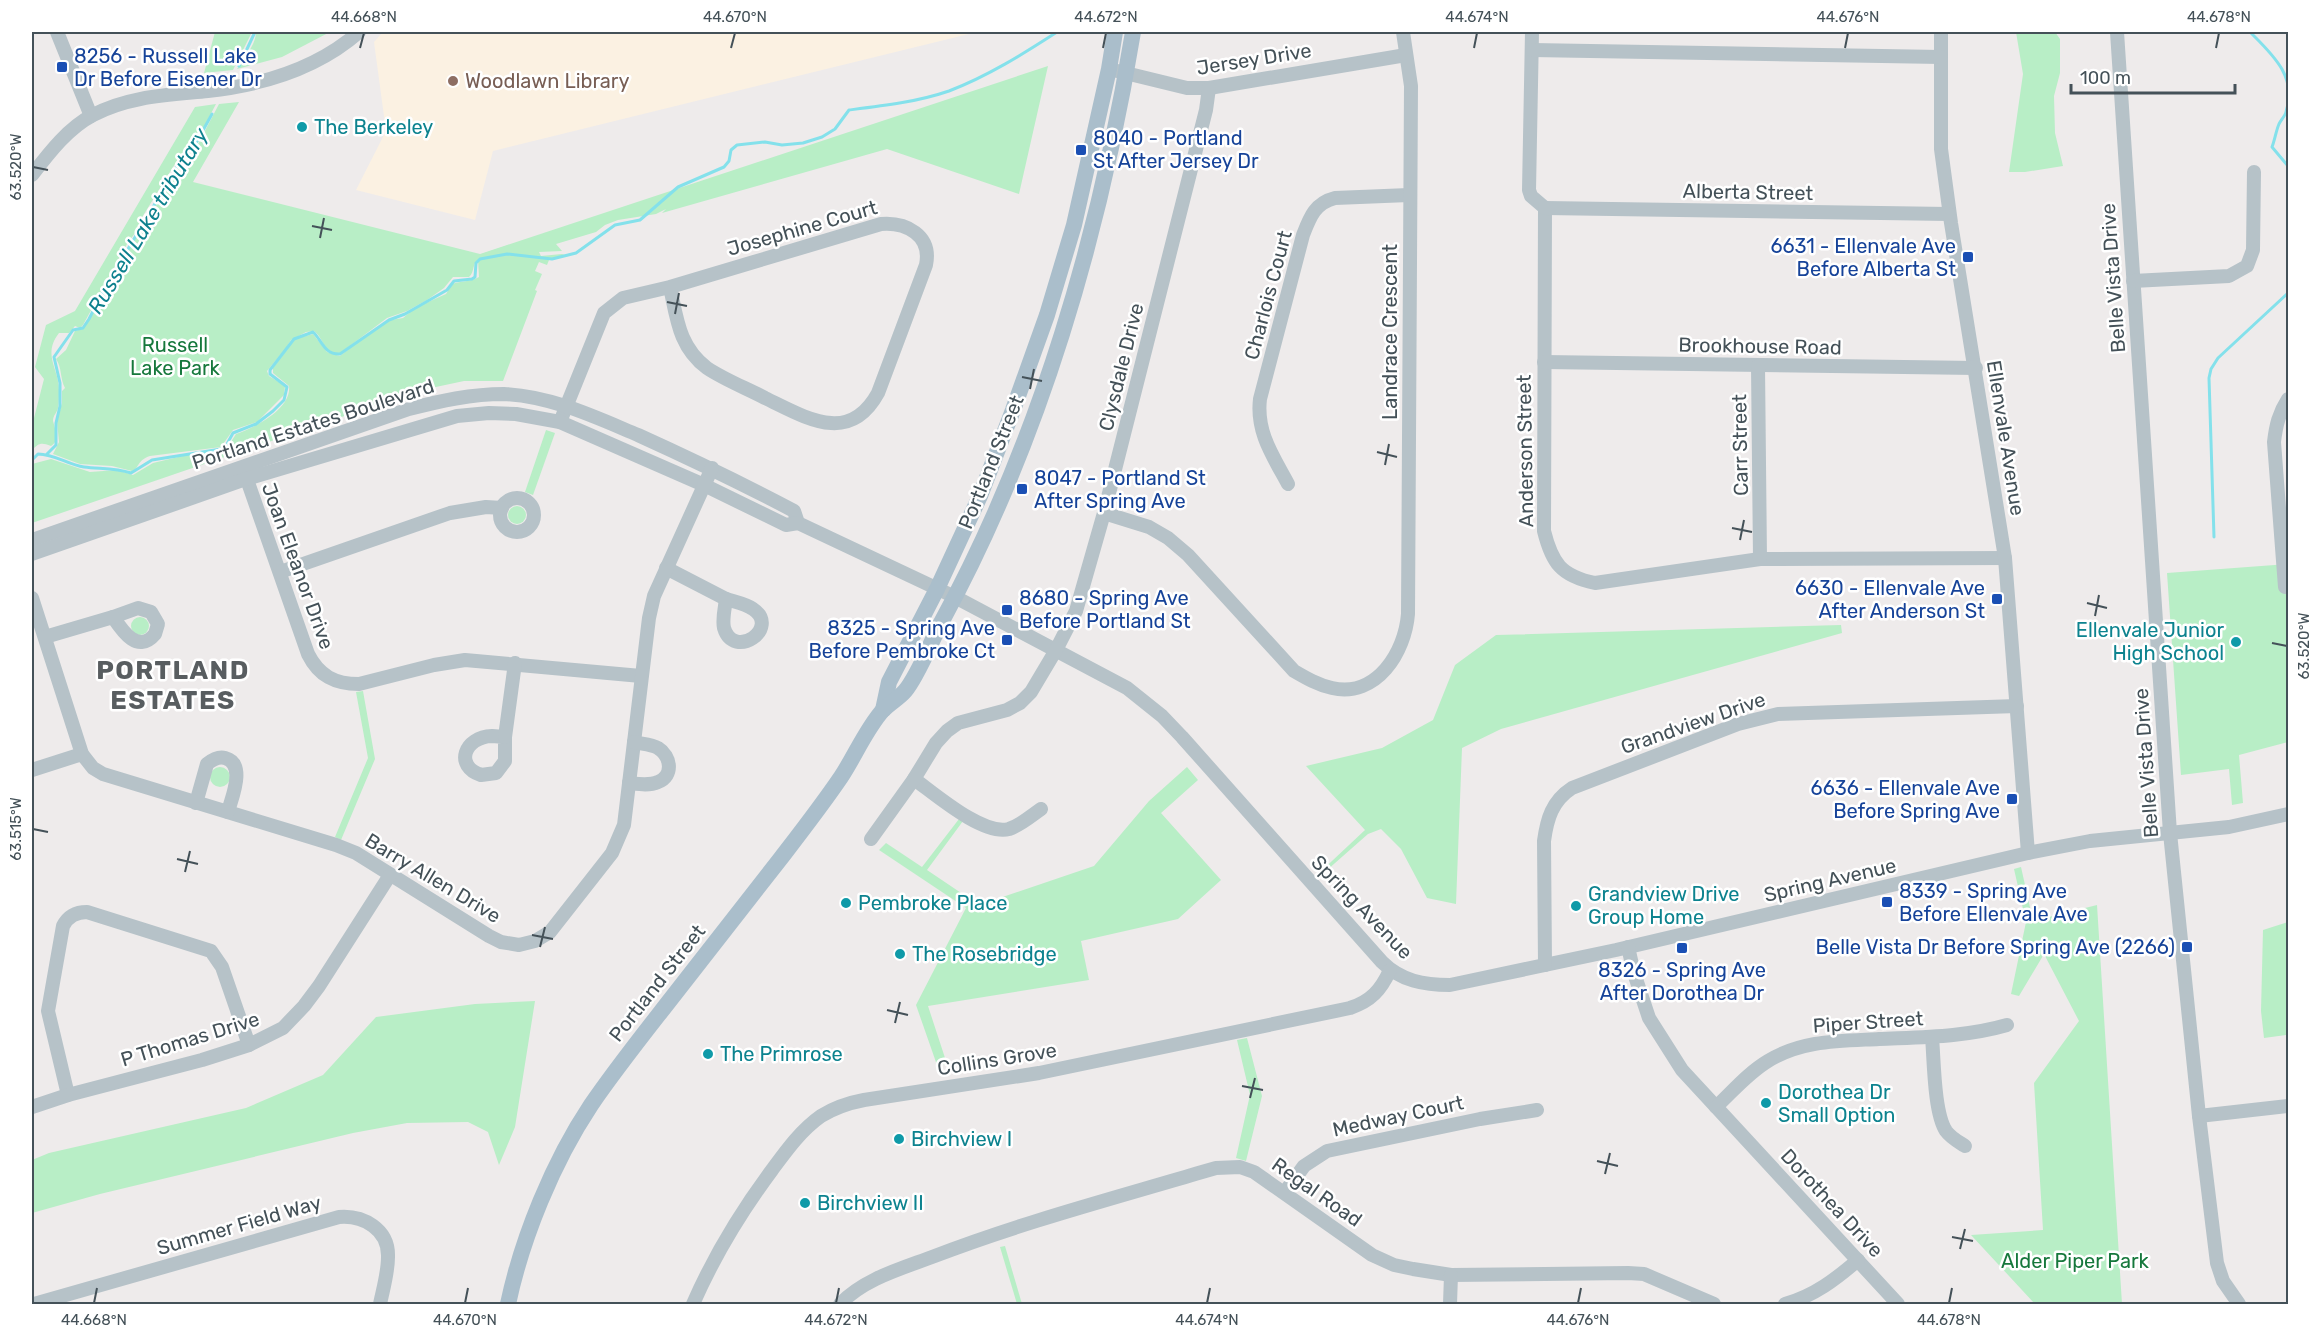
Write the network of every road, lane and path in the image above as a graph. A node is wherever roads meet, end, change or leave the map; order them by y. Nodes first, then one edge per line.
1 (57, 32) edge
2 (359, 32) edge
3 (1115, 32) edge
4 (1132, 32) edge
5 (1403, 32) edge
6 (1532, 32) edge
7 (1941, 32) edge
8 (2117, 32) edge
9 (1532, 50) junction
10 (1406, 55) junction
11 (1941, 57) junction
12 (1109, 69) junction
13 (1126, 74) junction
14 (1209, 88) junction
15 (91, 116) junction
16 (2254, 172) dead end
17 (32, 175) edge
18 (1409, 195) junction
19 (1545, 208) junction
20 (1949, 214) junction
21 (2133, 281) junction
22 (670, 287) junction
23 (1544, 362) junction
24 (1758, 366) junction
25 (1976, 368) junction
26 (2289, 399) edge
27 (566, 405) junction
28 (560, 422) junction
29 (712, 468) junction
30 (244, 473) junction
31 (1288, 484) dead end
32 (704, 485) junction
33 (502, 508) dead end
34 (1104, 513) junction
35 (798, 523) junction
36 (32, 540) edge
37 (32, 554) edge
38 (2005, 558) junction
39 (1760, 559) junction
40 (666, 568) junction
41 (280, 572) junction
42 (2285, 587) dead end
43 (938, 589) junction
44 (955, 597) junction
45 (32, 598) edge
46 (726, 600) dead end
47 (113, 617) dead end
48 (45, 638) junction
49 (1056, 650) junction
50 (514, 663) junction
51 (642, 676) junction
52 (2017, 706) junction
53 (883, 710) junction
54 (505, 737) dead end
55 (634, 742) junction
56 (82, 754) junction
57 (32, 770) edge
58 (914, 779) junction
59 (629, 783) junction
60 (196, 803) junction
61 (1041, 809) dead end
62 (228, 812) junction
63 (2289, 814) edge
64 (2170, 833) junction
65 (871, 839) dead end
66 (2028, 853) junction
67 (390, 875) junction
68 (1628, 947) junction
69 (1545, 964) junction
70 (1390, 970) junction
71 (2007, 1025) dead end
72 (1932, 1037) junction
73 (249, 1045) junction
74 (68, 1095) junction
75 (2289, 1106) edge
76 (32, 1107) edge
77 (1716, 1107) junction
78 (1537, 1110) dead end
79 (2199, 1116) junction
80 (1965, 1146) dead end
81 (1286, 1192) junction
82 (1858, 1260) junction
83 (1451, 1275) junction
84 (34, 1305) edge
85 (380, 1305) edge
86 (508, 1305) edge
87 (693, 1305) edge
88 (840, 1305) edge
89 (1450, 1305) edge
90 (1714, 1305) edge
91 (1785, 1305) edge
92 (1898, 1305) edge
93 (2239, 1305) edge

1 - 15 street
2 - 15 street
3 - 12 main road, Portland Street
4 - 13 main road, Portland Street
5 - 10 street, Landrace Crescent
6 - 9 street
7 - 11 street, Ellenvale Avenue
8 - 21 street, Belle Vista Drive
9 - 11 street
9 - 19 street
10 - 14 street, Jersey Drive
10 - 18 street, Landrace Crescent
11 - 20 street, Ellenvale Avenue
12 - 13 street, Jersey Drive
12 - 43 main road, Portland Street
13 - 14 street, Jersey Drive
13 - 44 main road, Portland Street
14 - 34 street, Clysdale Drive
15 - 17 street
16 - 21 street
18 - 31 street, Charlois Court
18 - 34 street, Landrace Crescent
19 - 20 street, Alberta Street
19 - 23 street, Anderson Street
20 - 25 street, Ellenvale Avenue
21 - 64 street, Belle Vista Drive
22 - 22 street, Josephine Court
22 - 27 street, Josephine Court
23 - 24 street, Brookhouse Road
23 - 39 street, Anderson Street
24 - 25 street, Brookhouse Road
24 - 39 street, Carr Street
25 - 38 street, Ellenvale Avenue
26 - 42 street
27 - 28 street, Josephine Court
27 - 29 street, Portland Estates Boulevard
27 - 30 street, Portland Estates Boulevard
28 - 30 street, Portland Estates Boulevard
28 - 32 street, Portland Estates Boulevard
29 - 32 street, Barry Allen Drive
29 - 35 street, Portland Estates Boulevard
30 - 36 street, Portland Estates Boulevard
30 - 37 street, Portland Estates Boulevard
30 - 41 street, Joan Eleanor Drive
32 - 35 street, Portland Estates Boulevard
32 - 40 street, Barry Allen Drive
33 - 41 street
34 - 49 street, Clysdale Drive
35 - 43 street, Portland Estates Boulevard
38 - 39 street, Anderson Street
38 - 52 street, Ellenvale Avenue
40 - 46 street
40 - 51 street, Barry Allen Drive
41 - 50 street, Joan Eleanor Drive
43 - 44 street, Portland Estates Boulevard
43 - 53 main road, Portland Street
44 - 49 street, Spring Avenue
44 - 53 main road, Portland Street
45 - 48 street, Barry Allen Drive
47 - 48 street
48 - 56 street, Barry Allen Drive
49 - 58 street, Clysdale Drive
49 - 70 street, Spring Avenue
50 - 51 street, Joan Eleanor Drive
50 - 54 street
51 - 55 street, Barry Allen Drive
52 - 66 street, Ellenvale Avenue
52 - 69 street, Grandview Drive
53 - 86 main road, Portland Street
55 - 59 street, Barry Allen Drive
55 - 59 street
56 - 57 street
56 - 60 street, Barry Allen Drive
58 - 61 street
58 - 65 street, Clysdale Drive
59 - 67 street, Barry Allen Drive
60 - 62 street, Barry Allen Drive
60 - 62 street
62 - 67 street, Barry Allen Drive
63 - 64 street, Spring Avenue
64 - 66 street, Spring Avenue
64 - 79 street, Belle Vista Drive
66 - 68 street, Spring Avenue
67 - 73 street, P Thomas Drive
68 - 69 street, Spring Avenue
68 - 77 street, Dorothea Drive
69 - 70 street, Spring Avenue
70 - 87 street, Collins Grove
71 - 72 street, Piper Street
72 - 77 street, Piper Street
72 - 80 street
73 - 74 street, P Thomas Drive
73 - 74 street
74 - 76 street, P Thomas Drive
75 - 79 street
77 - 82 street, Dorothea Drive
78 - 81 street, Medway Court
79 - 93 street, Belle Vista Drive
81 - 83 street, Regal Road
81 - 88 street, Regal Road
82 - 91 street
82 - 92 street, Dorothea Drive
83 - 89 street
83 - 90 street, Regal Road
84 - 85 street, Summer Field Way

